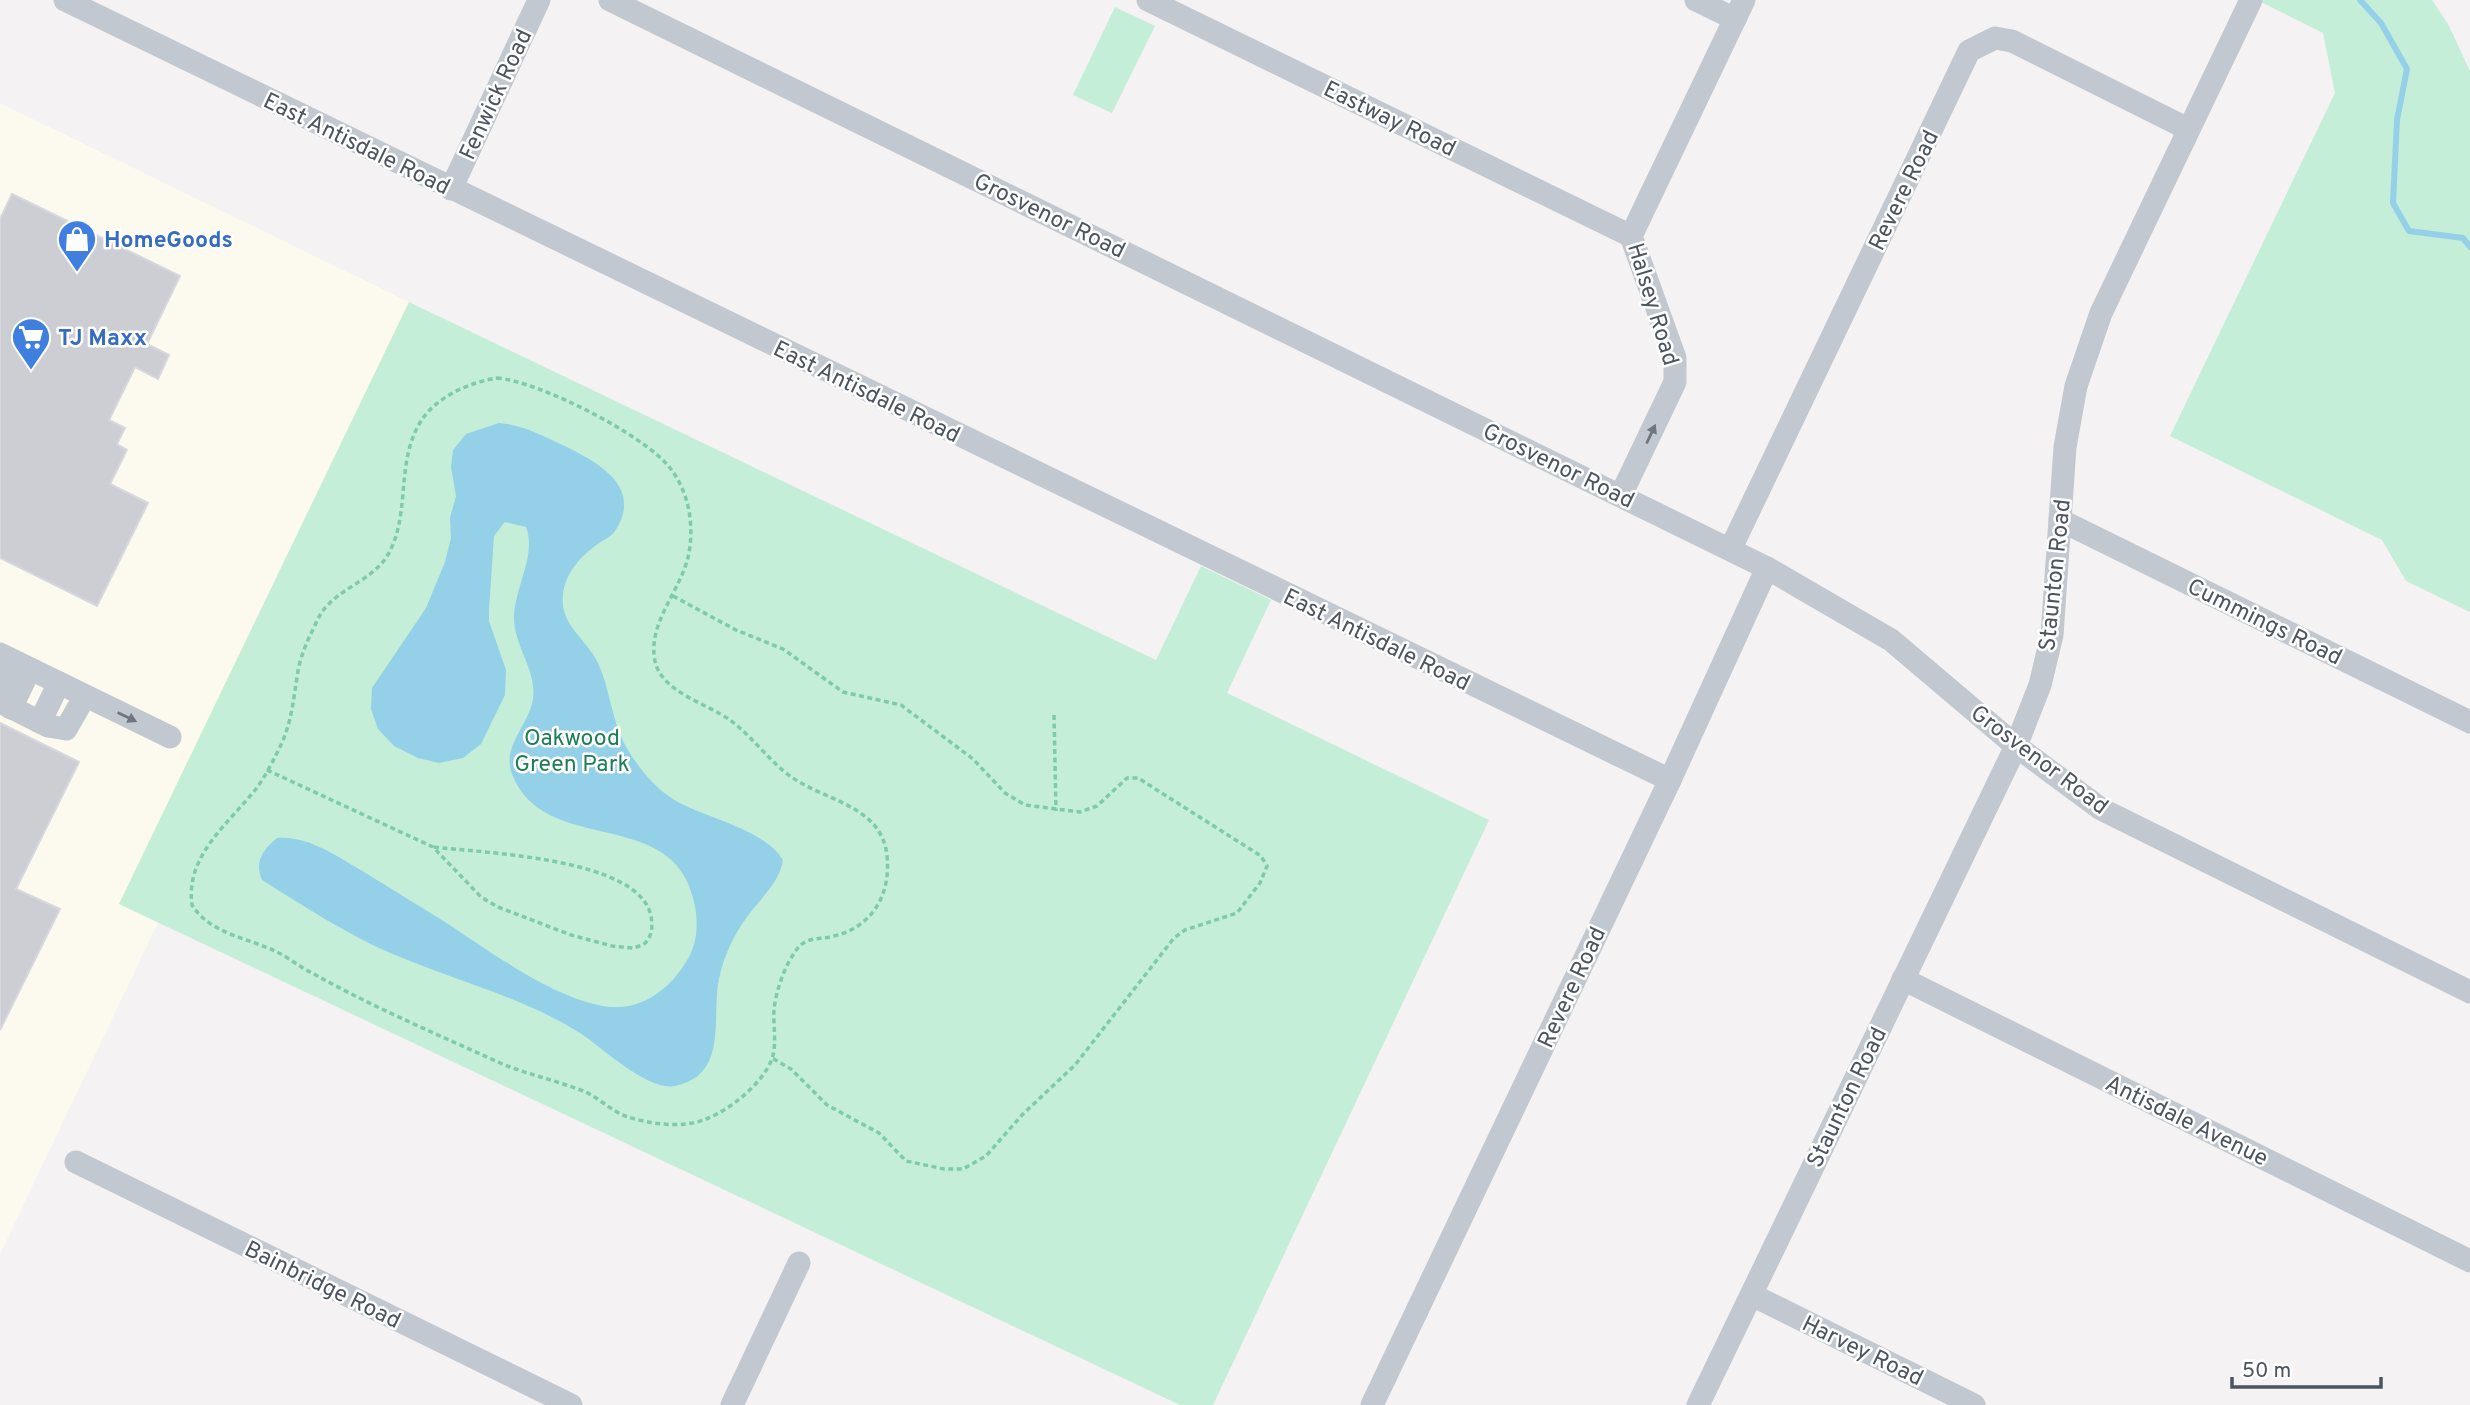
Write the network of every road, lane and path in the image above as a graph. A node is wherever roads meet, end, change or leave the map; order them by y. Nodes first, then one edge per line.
1 (65, 0) edge
2 (539, 0) edge
3 (610, 0) edge
4 (1148, 0) edge
5 (1696, 0) edge
6 (2251, 0) edge
7 (1740, 10) edge
8 (2188, 130) junction
9 (451, 189) junction
10 (1632, 236) junction
11 (1621, 495) junction
12 (2060, 520) junction
13 (1731, 548) junction
14 (1768, 568) junction
15 (673, 596) junction
16 (23, 666) edge
17 (85, 696) junction
18 (15, 707) edge
19 (1054, 715) dead end
20 (2470, 722) edge
21 (170, 737) dead end
22 (2016, 746) junction
23 (267, 771) junction
24 (1670, 780) junction
25 (1056, 811) junction
26 (433, 847) junction
27 (1903, 979) junction
28 (2470, 992) edge
29 (772, 1058) junction
30 (75, 1162) dead end
31 (2470, 1261) edge
32 (799, 1263) dead end
33 (1752, 1295) junction
34 (570, 1405) edge
35 (732, 1405) edge
36 (1372, 1405) edge
37 (1698, 1405) edge
38 (1974, 1405) edge

1 - 9 street, East Antisdale Road
2 - 9 street, Fenwick Road
3 - 11 street, Grosvenor Road
4 - 10 street, Eastway Road
5 - 7 street
6 - 8 street, Staunton Road
7 - 10 street, Halsey Road
8 - 12 street, Staunton Road
8 - 13 street, Revere Road
9 - 24 street, East Antisdale Road
11 -> 10 street, Halsey Road
11 - 13 street, Grosvenor Road
12 - 20 street, Cummings Road
12 - 22 street, Staunton Road
13 - 14 street, Grosvenor Road
14 - 22 street, Grosvenor Road
14 - 24 street, Revere Road
15 - 23 path
15 - 25 path
15 - 29 path
16 - 17 street
16 - 18 street
16 - 18 street
17 - 18 street
17 -> 21 street
19 - 25 path
22 - 27 street, Staunton Road
22 - 28 street, Grosvenor Road
23 - 26 path
23 - 29 path
24 - 36 street, Revere Road
25 - 29 path
26 - 26 path
27 - 31 street, Antisdale Avenue
27 - 33 street, Staunton Road
30 - 34 street, Bainbridge Road
32 - 35 street
33 - 37 street, Staunton Road
33 - 38 street, Harvey Road

